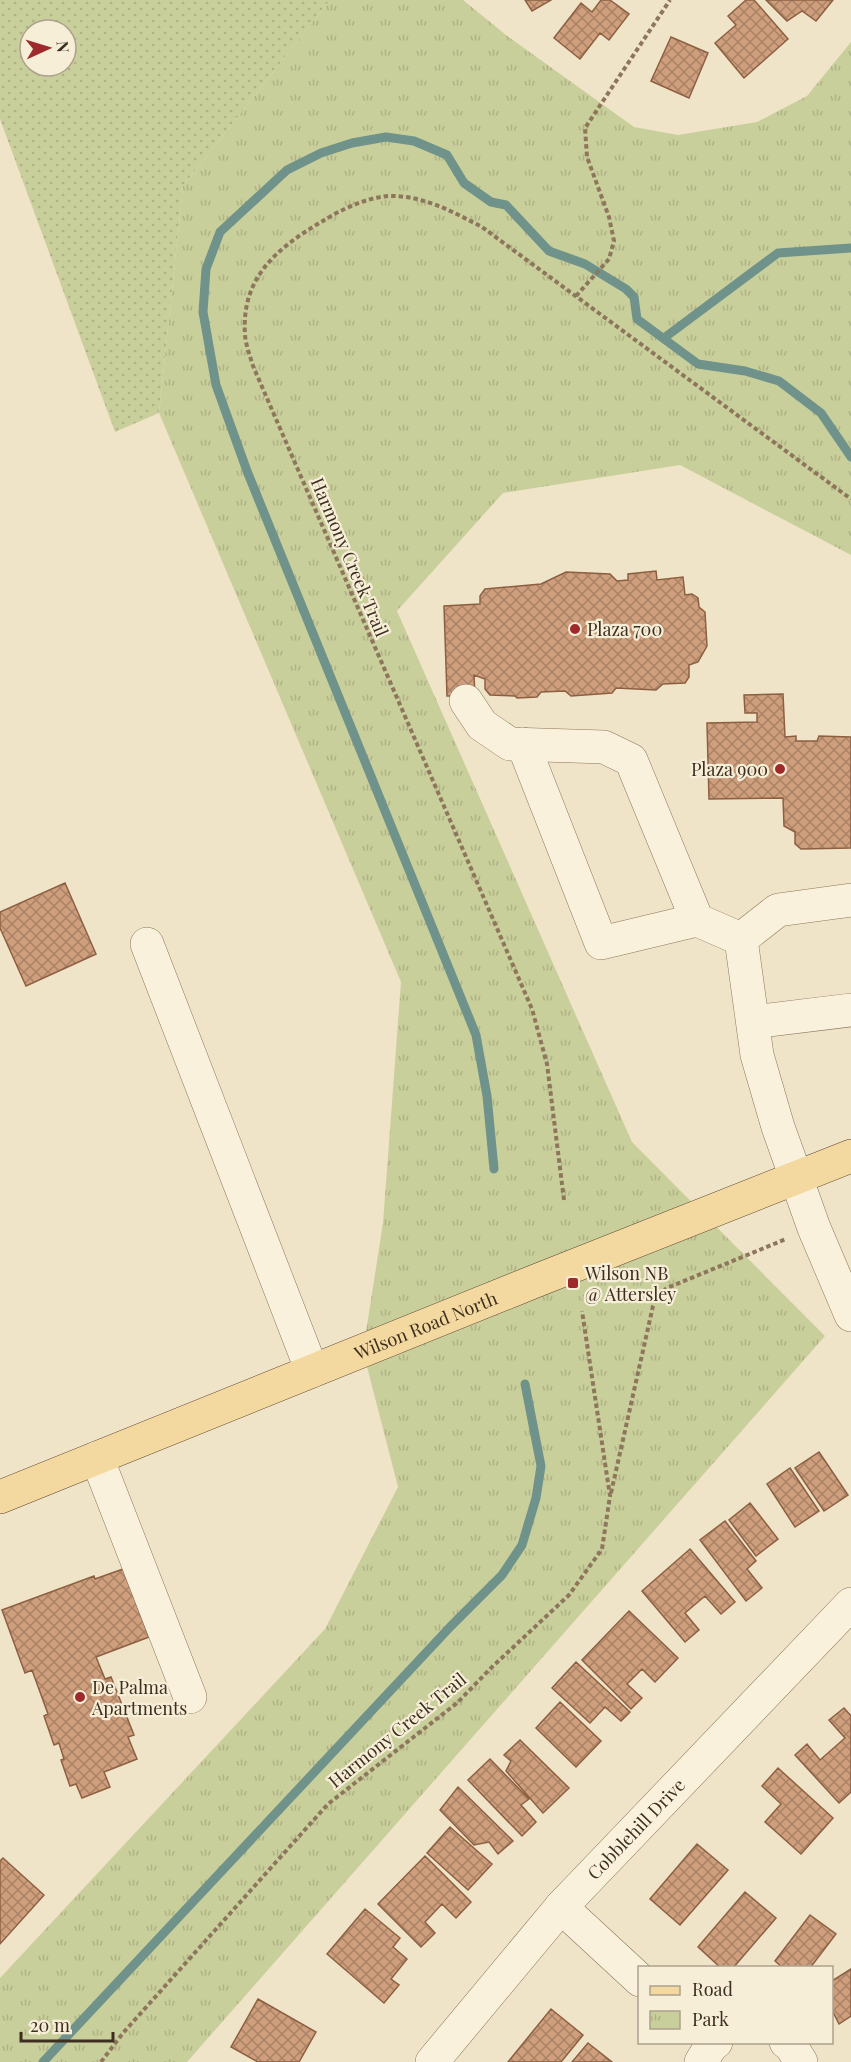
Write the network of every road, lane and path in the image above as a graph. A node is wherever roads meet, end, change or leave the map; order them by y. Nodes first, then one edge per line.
1 (670, 0) edge
2 (576, 296) junction
3 (851, 499) edge
4 (466, 701) dead end
5 (523, 744) junction
6 (851, 900) edge
7 (697, 920) junction
8 (741, 939) junction
9 (147, 944) dead end
10 (851, 1010) edge
11 (753, 1023) junction
12 (851, 1156) edge
13 (795, 1178) junction
14 (564, 1200) dead end
15 (780, 1242) dead end
16 (582, 1311) dead end
17 (851, 1315) edge
18 (312, 1371) junction
19 (97, 1458) junction
20 (610, 1496) junction
21 (0, 1497) edge
22 (851, 1604) edge
23 (190, 1697) dead end
24 (561, 1907) junction
25 (638, 1979) edge
26 (788, 2044) edge
27 (101, 2062) edge
28 (432, 2062) edge
29 (801, 2062) edge

1 - 2 path
2 - 3 path, Harmony Creek Trail
2 - 14 path, Harmony Creek Trail
4 - 5 street
5 - 7 street
5 - 7 street
6 - 8 street
7 - 8 street
8 - 11 street
9 - 18 street
10 - 11 street
11 - 13 street
12 - 13 main road, Wilson Road North
13 - 17 street
13 - 18 main road, Wilson Road North
15 - 20 path
16 - 20 path, Harmony Creek Trail
18 - 19 main road, Wilson Road North
19 - 21 main road, Wilson Road North
19 - 23 street
20 - 27 path, Harmony Creek Trail
22 - 24 street, Cobblehill Drive
24 - 25 street
24 - 28 street, Cobblehill Drive
26 - 29 street

